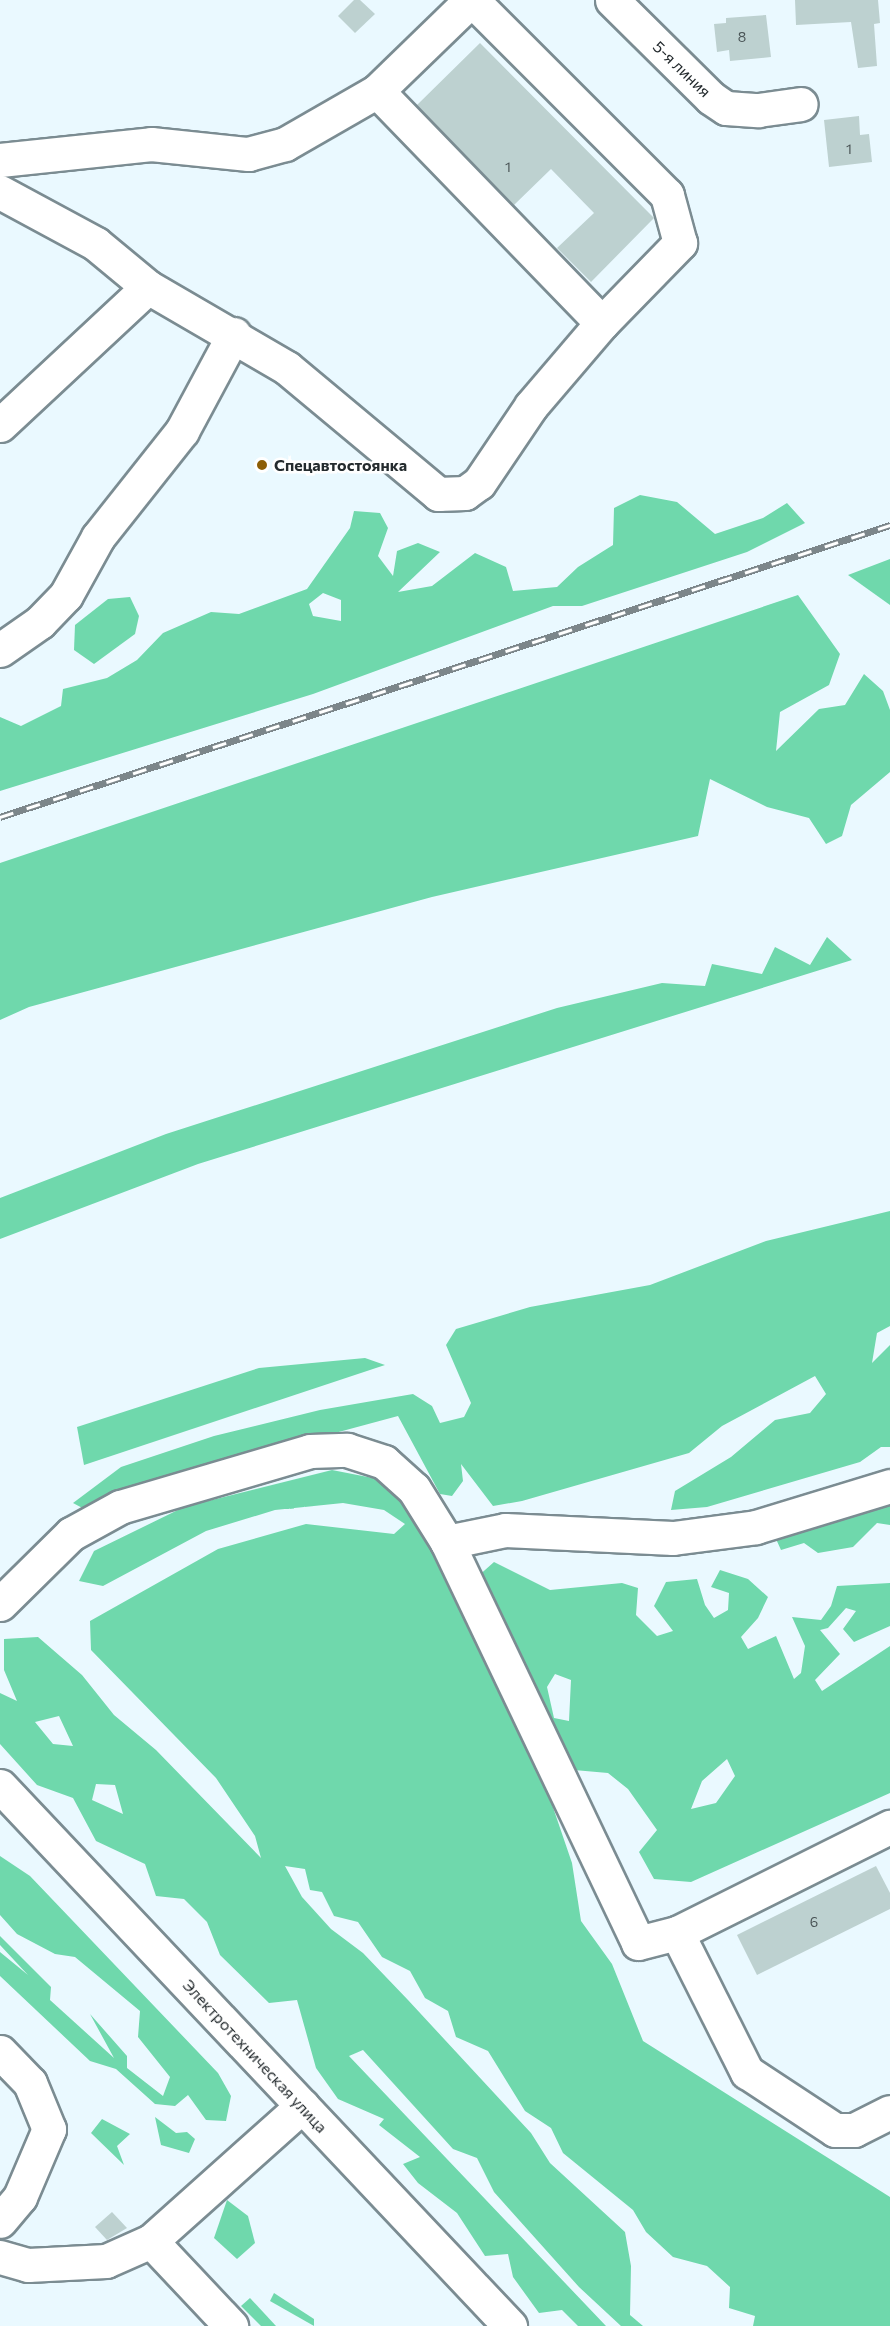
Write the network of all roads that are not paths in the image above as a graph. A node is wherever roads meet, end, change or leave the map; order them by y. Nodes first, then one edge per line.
1 (472, 0) edge
2 (612, 0) edge
3 (377, 91) junction
4 (801, 104) dead end
5 (0, 160) edge
6 (0, 192) edge
7 (148, 287) junction
8 (602, 323) junction
9 (234, 334) junction
10 (0, 425) edge
11 (0, 650) edge
12 (890, 1486) edge
13 (447, 1542) junction
14 (0, 1604) edge
15 (0, 1788) edge
16 (890, 1827) edge
17 (676, 1934) junction
18 (0, 2052) edge
19 (302, 2106) junction
20 (890, 2112) edge
21 (0, 2221) edge
22 (151, 2241) junction
23 (0, 2257) edge
24 (231, 2326) edge
25 (510, 2326) edge

1 - 3 main road
1 - 8 main road
2 - 4 main road, 5-я линия
3 - 5 main road
3 - 8 main road
6 - 7 main road
7 - 9 main road
7 - 10 main road
8 - 9 main road
9 - 11 main road
12 - 13 main road
13 - 14 main road
13 - 17 main road
15 - 19 main road, Электротехническая улица
16 - 17 main road
17 - 20 main road
18 - 21 main road
19 - 22 main road
19 - 25 main road, Электротехническая улица
22 - 23 main road
22 - 24 main road

